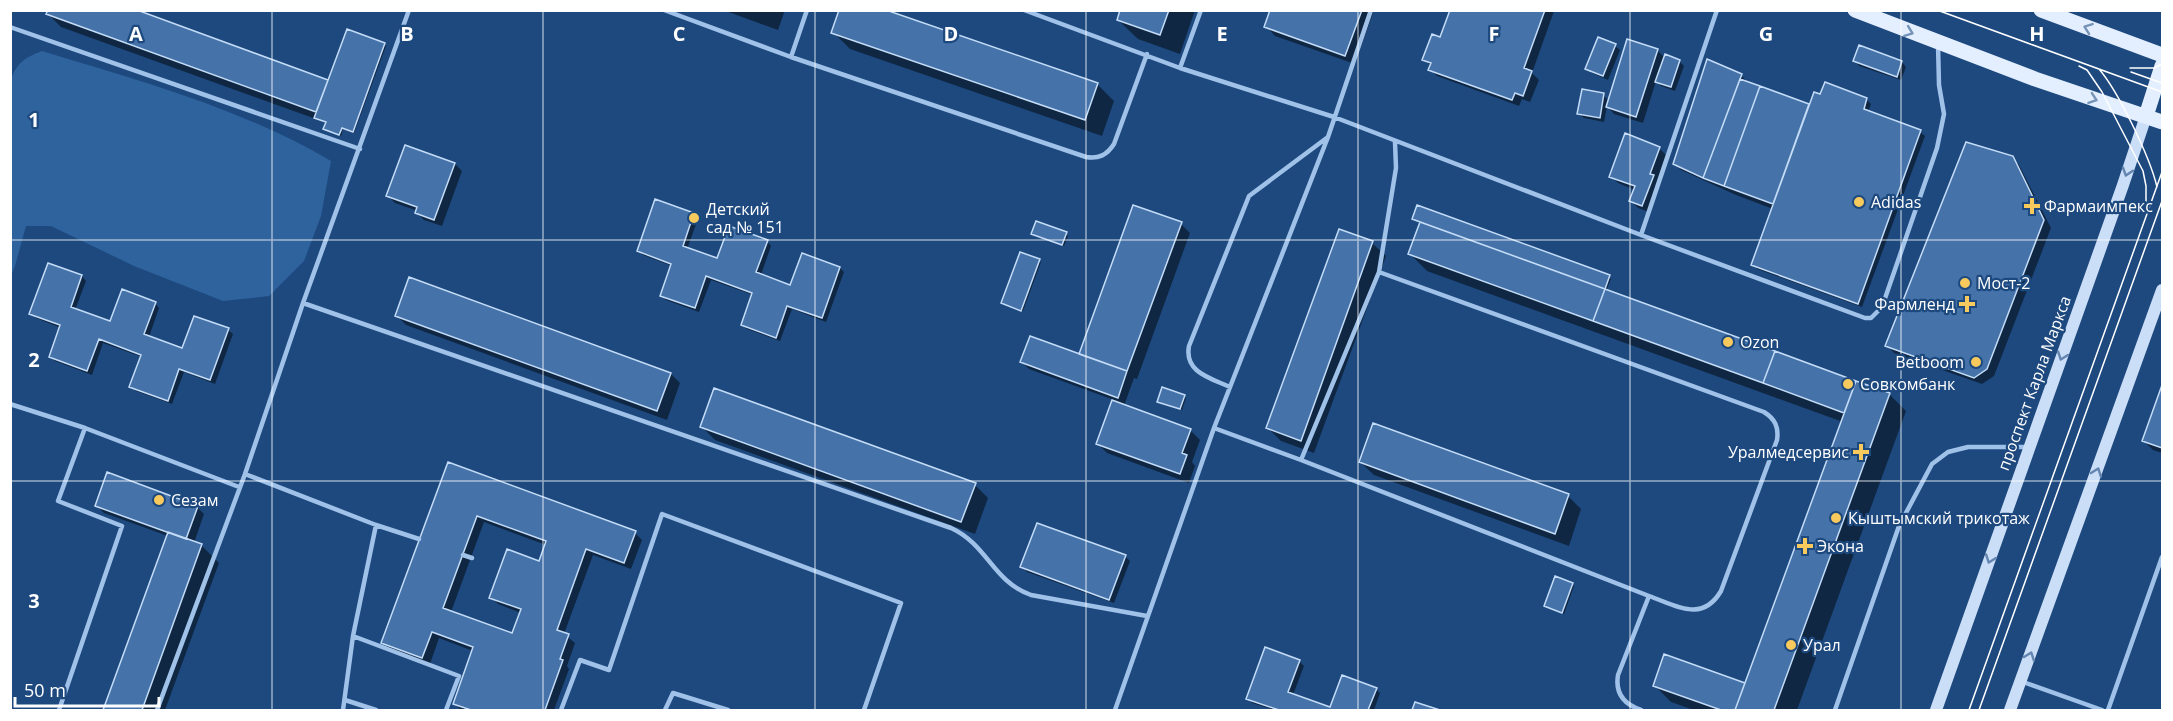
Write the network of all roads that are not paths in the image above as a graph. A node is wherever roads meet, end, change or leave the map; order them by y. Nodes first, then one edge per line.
1 (409, 10) edge
2 (664, 10) edge
3 (807, 10) edge
4 (1024, 10) edge
5 (1201, 10) edge
6 (1371, 10) edge
7 (1717, 10) edge
8 (1855, 10) edge
9 (2041, 10) edge
10 (10, 27) edge
11 (1938, 43) junction
12 (1147, 54) junction
13 (2163, 55) edge
14 (791, 57) junction
15 (2163, 66) edge
16 (1180, 68) junction
17 (2146, 116) junction
18 (1334, 117) junction
19 (2163, 122) edge
20 (1328, 137) junction
21 (1395, 142) junction
22 (360, 149) junction
23 (1641, 235) junction
24 (1379, 272) junction
25 (2163, 290) edge
26 (303, 303) junction
27 (2163, 311) edge
28 (2146, 337) junction
29 (1230, 387) junction
30 (10, 404) edge
31 (84, 428) junction
32 (1214, 428) junction
33 (2030, 447) junction
34 (1302, 460) junction
35 (245, 474) junction
36 (240, 487) junction
37 (376, 525) junction
38 (419, 539) dead end
39 (463, 555) dead end
40 (2163, 557) edge
41 (472, 558) dead end
42 (1649, 596) junction
43 (1148, 616) junction
44 (353, 636) junction
45 (2021, 681) junction
46 (345, 700) junction
47 (59, 711) edge
48 (157, 711) edge
49 (344, 711) edge
50 (376, 711) edge
51 (446, 711) edge
52 (561, 711) edge
53 (665, 711) edge
54 (728, 711) edge
55 (864, 711) edge
56 (1114, 711) edge
57 (1641, 711) edge
58 (1835, 711) edge
59 (1936, 711) edge
60 (2010, 711) edge
61 (2102, 711) edge
62 (2108, 711) edge

1 - 22 lane
2 - 14 lane
3 - 14 lane
4 - 12 lane
5 - 16 lane
6 - 18 lane
7 - 23 lane
8 -> 11 main road
13 -> 9 main road
10 - 22 lane
11 -> 17 main road
11 - 23 lane
12 - 14 lane
12 - 16 lane
15 - 17 main road, проспект Карла Маркса
16 - 18 lane
17 - 19 main road
17 -> 33 main road, проспект Карла Маркса
18 - 20 lane
18 - 21 lane
20 - 29 lane
20 - 29 lane
21 - 23 lane
21 - 24 lane
22 - 26 lane
24 - 34 lane
24 - 42 lane
25 - 28 main road
26 - 35 lane
26 - 43 lane
27 - 28 main road
45 -> 28 main road
29 - 32 lane
30 - 31 lane
31 - 36 lane
31 - 47 lane
32 - 34 lane
32 - 43 lane
33 - 58 lane
33 -> 59 main road, проспект Карла Маркса
34 - 42 lane
35 - 36 lane
35 - 37 lane
36 - 48 lane
37 - 38 lane
37 - 44 lane
39 - 41 lane
40 - 62 lane
42 - 57 lane
43 - 56 lane
44 - 46 lane
44 - 51 lane
45 - 60 main road
45 - 61 lane
46 - 49 lane
46 - 50 lane
52 - 55 lane
53 - 54 lane

